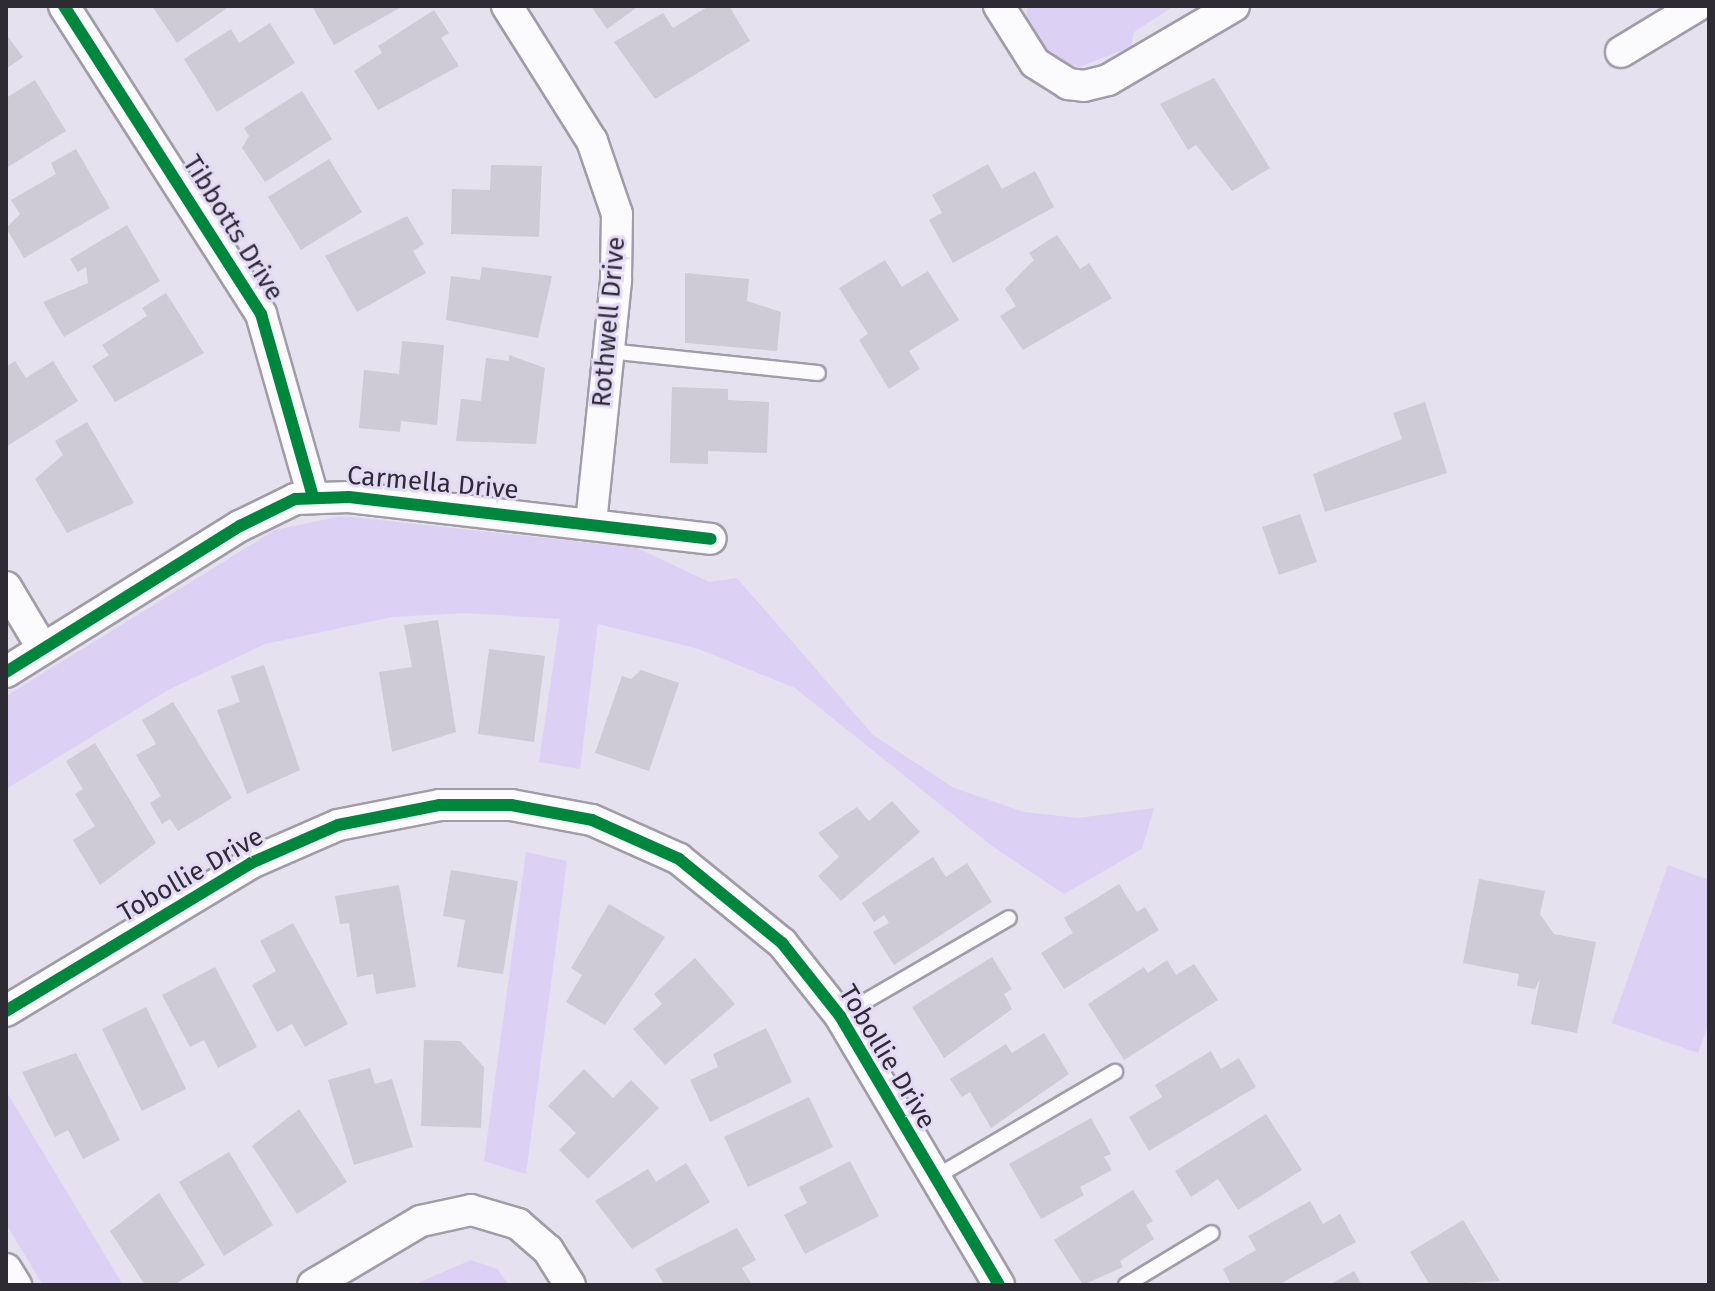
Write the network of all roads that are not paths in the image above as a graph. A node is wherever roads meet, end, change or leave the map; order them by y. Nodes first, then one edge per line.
1 (64, 6) edge
2 (507, 6) edge
3 (999, 6) edge
4 (1234, 6) edge
5 (1697, 6) edge
6 (1621, 52) dead end
7 (608, 351) junction
8 (818, 373) dead end
9 (313, 496) junction
10 (591, 522) junction
11 (711, 539) dead end
12 (6, 587) edge
13 (43, 649) junction
14 (6, 672) edge
15 (1009, 918) dead end
16 (6, 1011) edge
17 (840, 1016) junction
18 (1115, 1072) dead end
19 (934, 1178) junction
20 (1212, 1233) dead end
21 (6, 1269) edge
22 (16, 1285) edge
23 (313, 1285) edge
24 (570, 1285) edge
25 (999, 1285) edge
26 (1126, 1285) edge

1 - 9 street, Tibbotts Drive
2 - 7 street, Rothwell Drive
3 - 4 street
5 - 6 street
7 - 8 lane
7 - 10 street, Rothwell Drive
9 - 10 street, Carmella Drive
9 - 13 street, Carmella Drive
10 - 11 street, Carmella Drive
12 - 13 street
13 - 14 street, Carmella Drive
15 - 17 lane
16 - 17 street, Tobollie Drive
17 - 19 street, Tobollie Drive
18 - 19 lane
19 - 25 street, Tobollie Drive
20 - 26 lane
21 - 22 street
23 - 24 street

